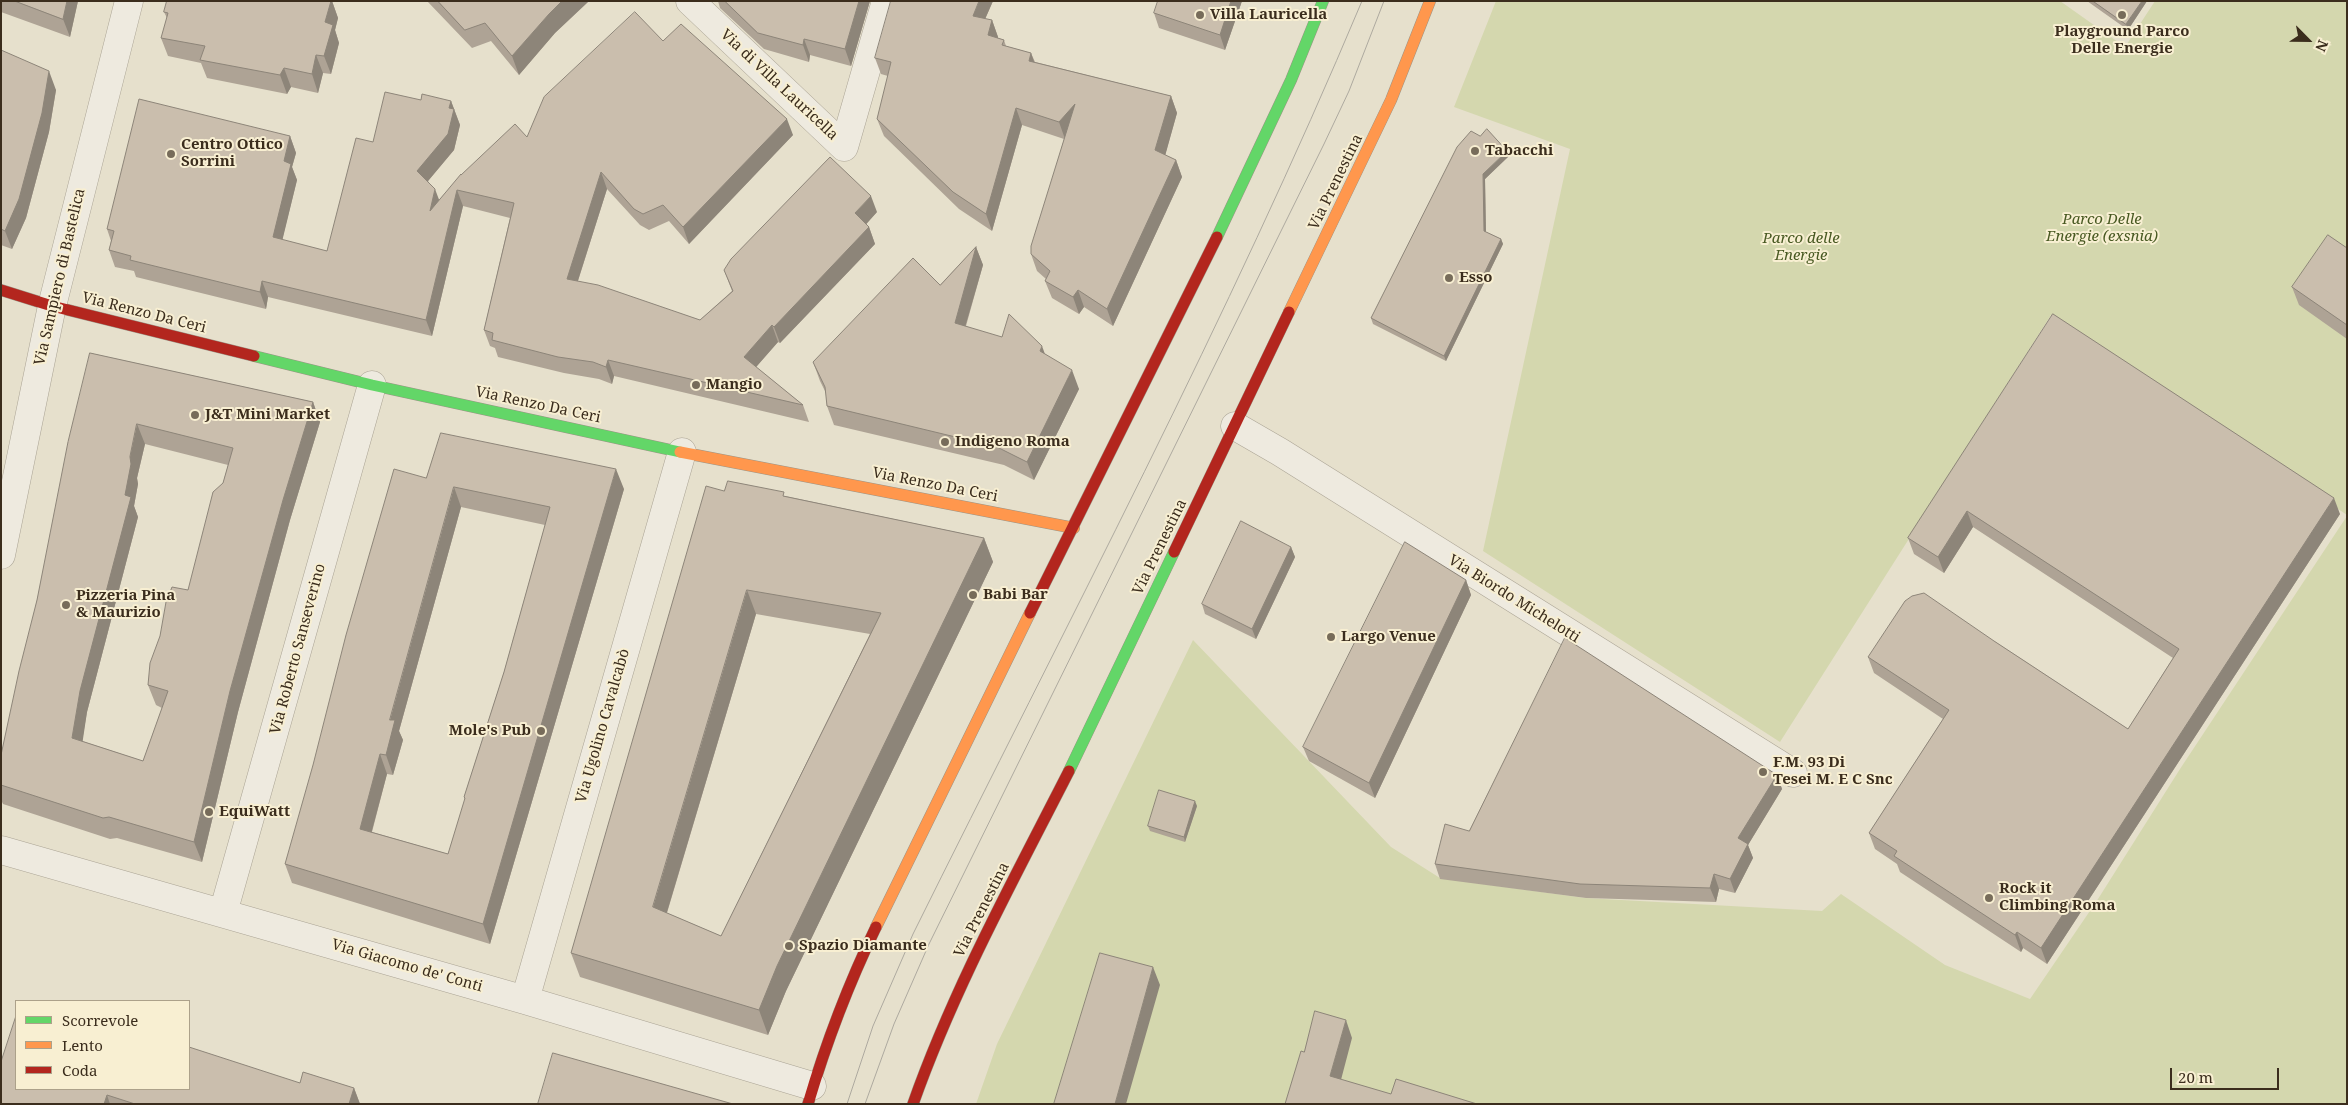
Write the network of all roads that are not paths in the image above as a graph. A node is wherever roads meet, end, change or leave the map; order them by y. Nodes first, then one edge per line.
1 (129, 1) edge
2 (690, 1) edge
3 (886, 1) edge
4 (1323, 1) edge
5 (1430, 1) edge
6 (1, 290) edge
7 (52, 306) junction
8 (372, 385) junction
9 (1235, 426) junction
10 (682, 452) junction
11 (1074, 528) junction
12 (1, 555) edge
13 (1793, 773) dead end
14 (1, 850) edge
15 (224, 913) junction
16 (525, 1000) junction
17 (810, 1095) edge
18 (913, 1104) edge

1 - 7 street, Via Sampiero di Bastelica
2 - 3 street, Via di Villa Lauricella
4 - 11 main road
5 - 9 main road, Via Prenestina
6 - 7 main road, Via Renzo Da Ceri
7 - 8 main road, Via Renzo Da Ceri
7 - 12 street, Via Sampiero di Bastelica
8 - 10 main road, Via Renzo Da Ceri
8 - 15 street, Via Roberto Sanseverino
9 - 13 street, Via Biordo Michelotti
9 - 18 main road, Via Prenestina
10 - 11 main road, Via Renzo Da Ceri
10 - 16 street, Via Ugolino Cavalcabò
11 - 17 main road
14 - 15 street, Via Giacomo de' Conti
15 - 16 street, Via Giacomo de' Conti
16 - 17 street, Via Giacomo de' Conti

